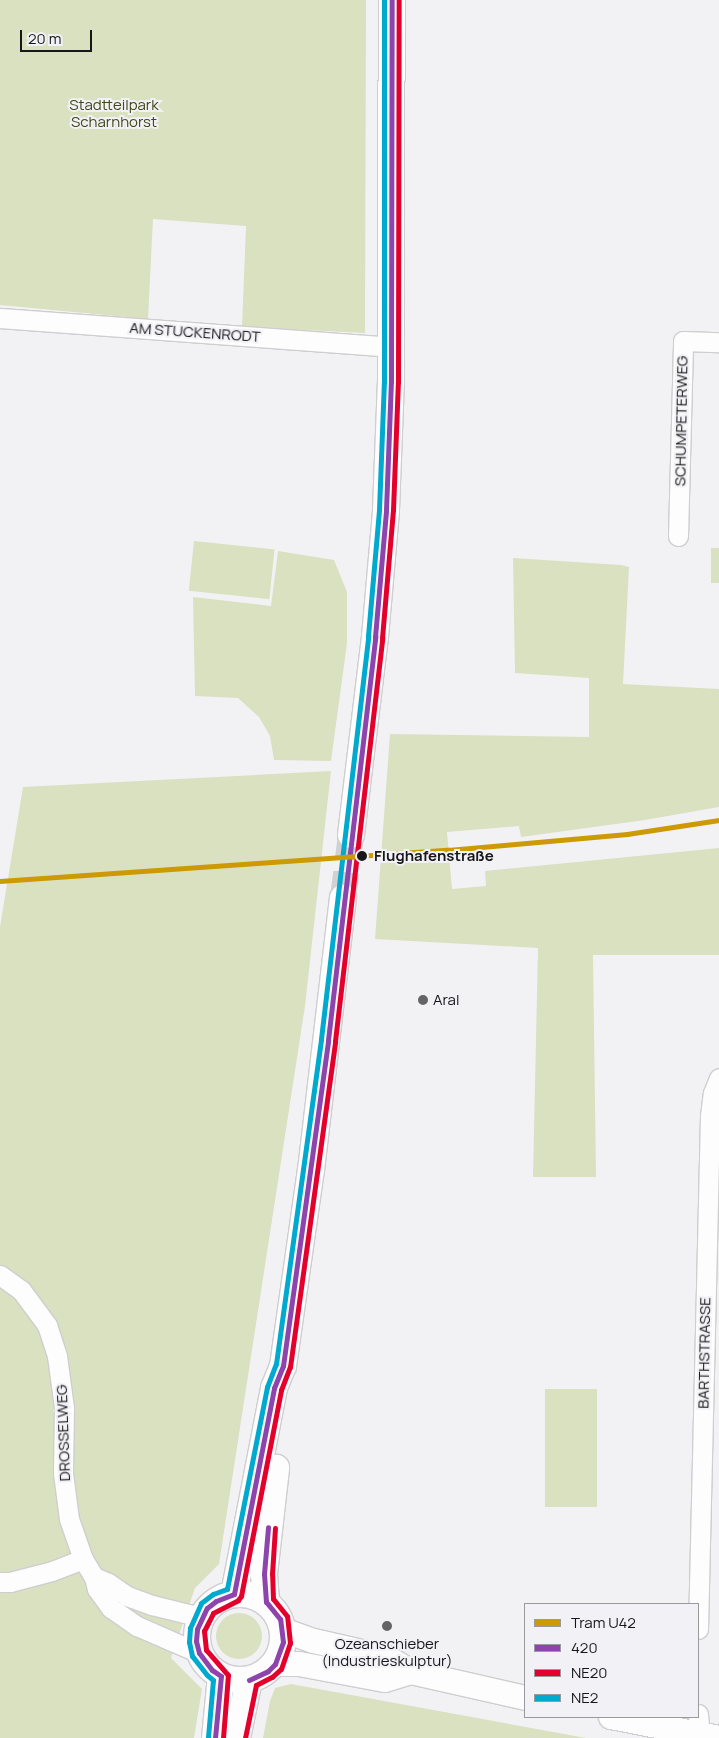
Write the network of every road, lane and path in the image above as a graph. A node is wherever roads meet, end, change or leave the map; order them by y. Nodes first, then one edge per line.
1 (392, 0) edge
2 (0, 318) edge
3 (719, 342) edge
4 (391, 347) junction
5 (678, 536) dead end
6 (351, 835) tunnel mouth
7 (343, 898) tunnel mouth
8 (719, 1078) edge
9 (0, 1275) edge
10 (283, 1366) junction
11 (83, 1559) junction
12 (94, 1577) junction
13 (0, 1582) edge
14 (234, 1594) junction
15 (266, 1602) junction
16 (699, 1603) edge
17 (201, 1617) junction
18 (283, 1630) junction
19 (199, 1653) junction
20 (275, 1664) junction
21 (411, 1672) junction
22 (221, 1676) junction
23 (249, 1680) junction
24 (524, 1698) edge
25 (618, 1718) edge
26 (704, 1731) edge
27 (215, 1738) edge
28 (237, 1738) edge

1 - 4 main road
2 - 4 street, AM STUCKENRODT
3 - 5 street, SCHUMPETERWEG
4 - 6 main road
7 - 10 main road
8 - 16 street, BARTHSTRASSE
9 - 11 street, DROSSELWEG
10 - 14 main road
10 - 15 main road
11 - 12 street, DROSSELWEG
11 - 13 street
12 - 17 street
12 - 19 street, DROSSELWEG
14 - 15 main road
14 - 17 main road
15 - 18 main road
17 - 19 main road
18 - 20 main road
18 - 21 street
19 - 22 main road
20 - 21 street
20 - 23 main road
21 - 24 street
22 - 23 main road
22 - 27 main road
23 - 28 main road
25 - 26 street

